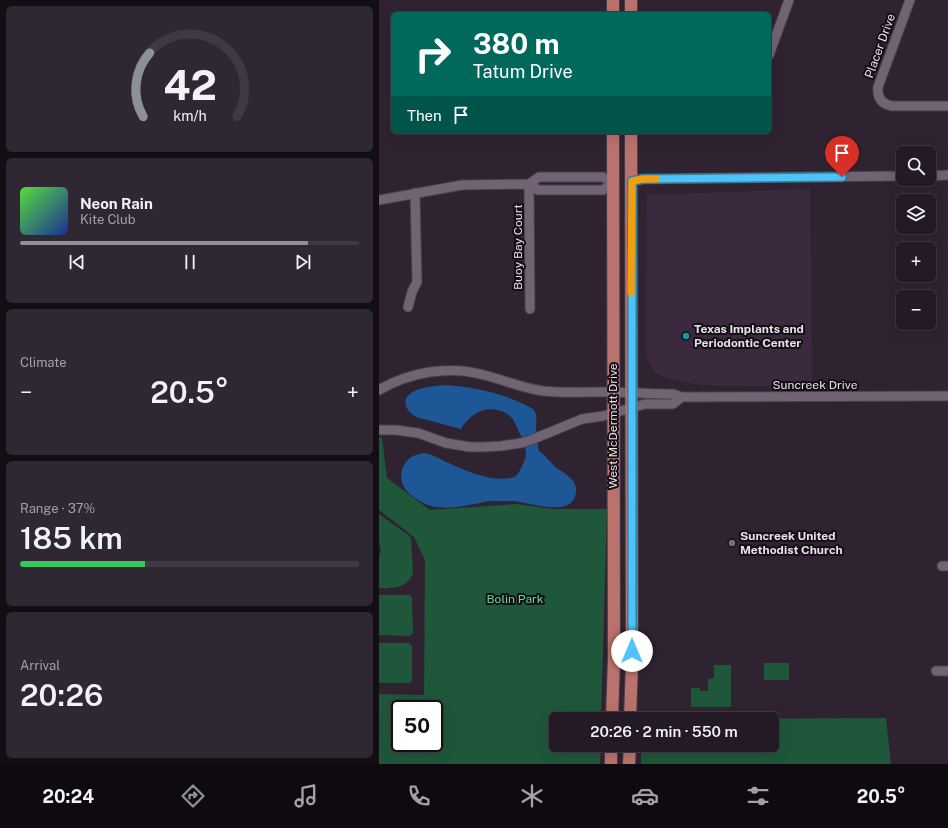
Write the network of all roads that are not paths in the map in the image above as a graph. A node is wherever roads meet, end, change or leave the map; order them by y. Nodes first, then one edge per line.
1 (613, 0) edge
2 (631, 0) edge
3 (789, 0) edge
4 (910, 0) edge
5 (613, 12) edge
6 (631, 12) edge
7 (771, 50) edge
8 (948, 106) edge
9 (613, 134) edge
10 (631, 134) edge
11 (896, 176) edge
12 (936, 176) edge
13 (948, 176) edge
14 (632, 181) junction
15 (613, 183) junction
16 (529, 184) junction
17 (415, 193) junction
18 (379, 200) edge
19 (408, 307) dead end
20 (530, 309) dead end
21 (379, 390) edge
22 (613, 392) junction
23 (632, 393) junction
24 (948, 396) edge
25 (682, 397) junction
26 (631, 407) junction
27 (613, 413) junction
28 (379, 430) edge
29 (936, 671) dead end
30 (948, 671) edge
31 (612, 712) edge
32 (631, 712) edge
33 (611, 752) edge
34 (630, 752) edge
35 (611, 764) edge
36 (629, 764) edge

1 - 5 main road
2 - 6 main road
3 - 7 street
4 - 8 street, Placer Drive
9 - 15 main road, West McDermott Drive
10 - 14 main road, West McDermott Drive
11 - 14 street
12 - 13 street
14 - 15 main road
14 - 23 main road, West McDermott Drive
15 - 16 street
15 - 16 street
15 - 22 main road, West McDermott Drive
16 - 17 street
16 - 20 street, Buoy Bay Court
17 - 18 street
17 - 19 street
21 - 22 street, Suncreek Drive
22 - 23 street, Suncreek Drive
22 - 27 main road, West McDermott Drive
23 - 25 street, Suncreek Drive
23 - 26 main road, West McDermott Drive
24 - 25 street, Suncreek Drive
25 - 26 street, Suncreek Drive
26 - 27 street, Suncreek Drive
26 - 32 main road, West McDermott Drive
27 - 28 street, Suncreek Drive
27 - 31 main road, West McDermott Drive
29 - 30 street
33 - 35 main road
34 - 36 main road

